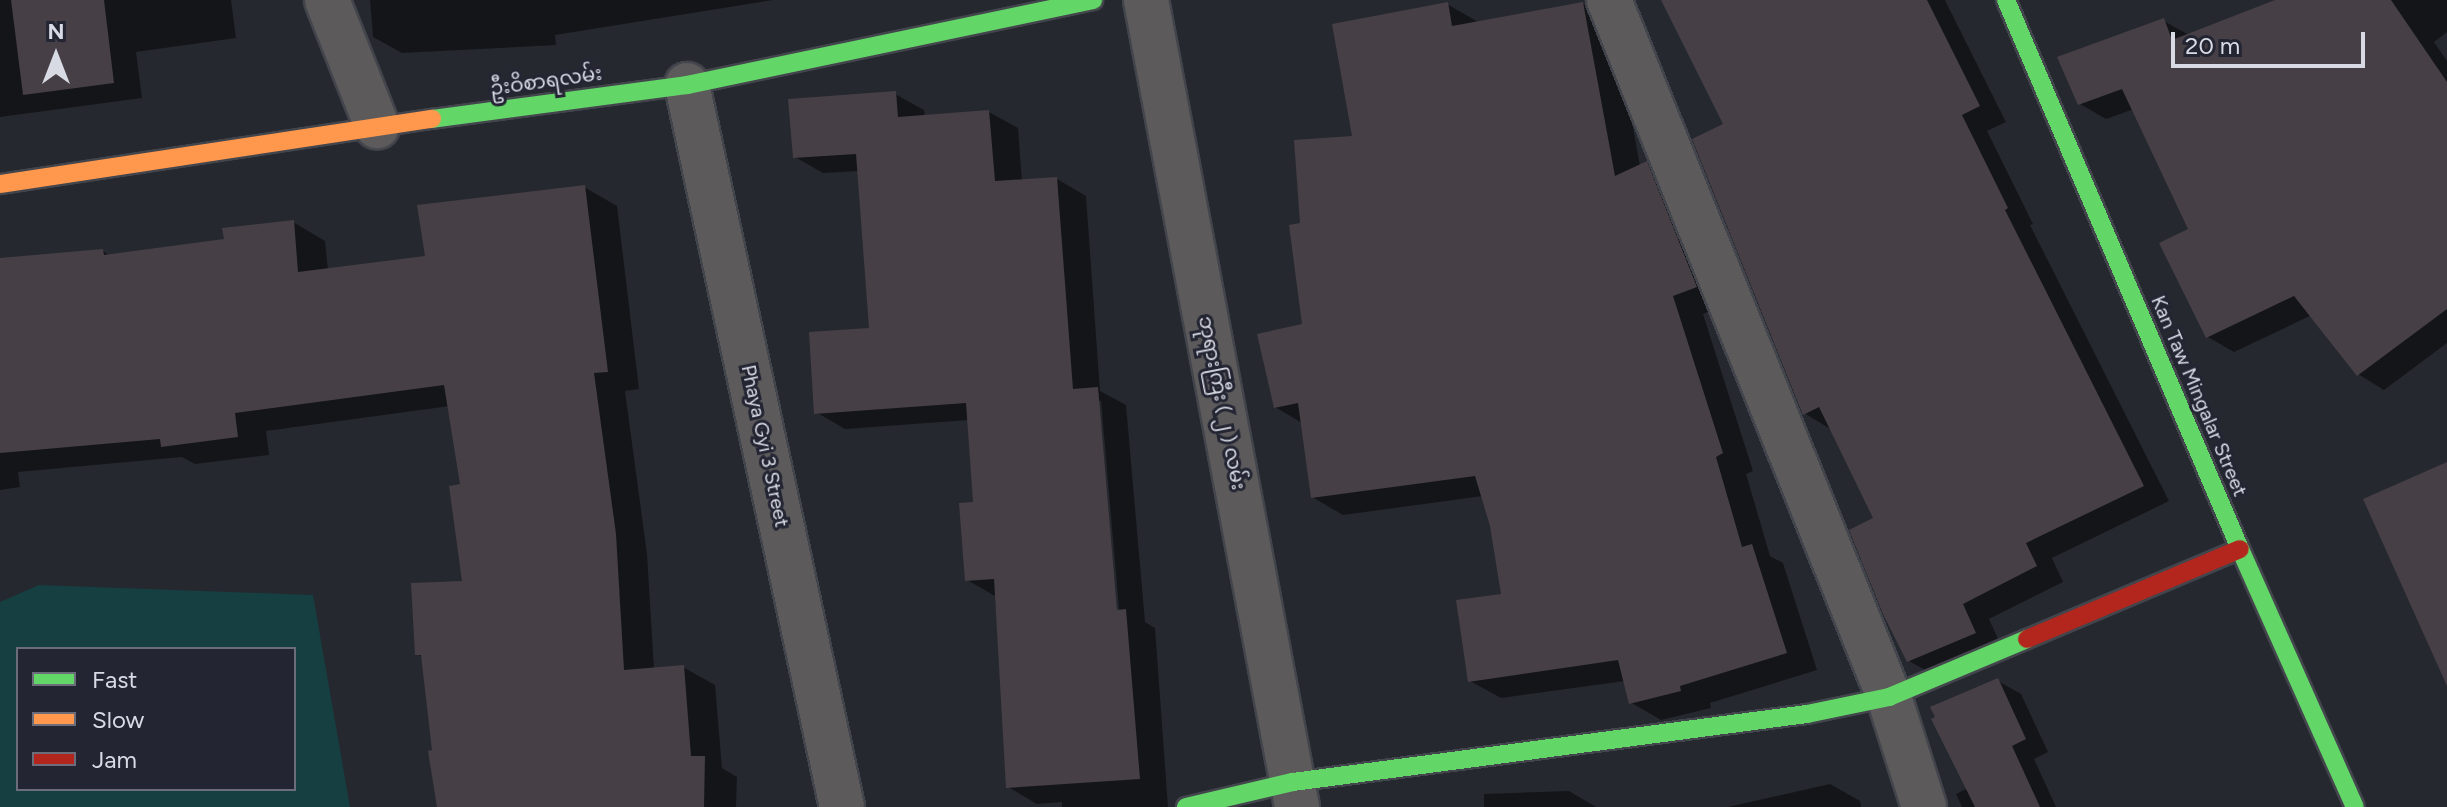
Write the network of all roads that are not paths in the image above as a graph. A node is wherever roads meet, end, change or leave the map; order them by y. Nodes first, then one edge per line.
1 (327, 0) edge
2 (1093, 0) edge
3 (1146, 0) edge
4 (1609, 0) edge
5 (2006, 0) edge
6 (687, 85) junction
7 (377, 126) junction
8 (0, 184) edge
9 (2240, 549) junction
10 (1889, 697) junction
11 (1295, 794) edge
12 (842, 807) edge
13 (1186, 807) edge
14 (1924, 807) edge
15 (2355, 807) edge

1 - 7 street
2 - 6 street, ဦးဝိစာရလမ်း
3 - 11 street, ဘုရားကြီး ( ၂ ) လမ်း
4 - 10 street
5 - 9 street, Kan Taw Mingalar Street
6 - 7 street, ဦးဝိစာရလမ်း
6 - 12 street, Phaya Gyi 3 Street
7 - 8 street, ဦးဝိစာရလမ်း
9 - 10 street
9 - 15 street, Kan Taw Mingalar Street
10 - 11 street
10 - 14 street
11 - 13 street

